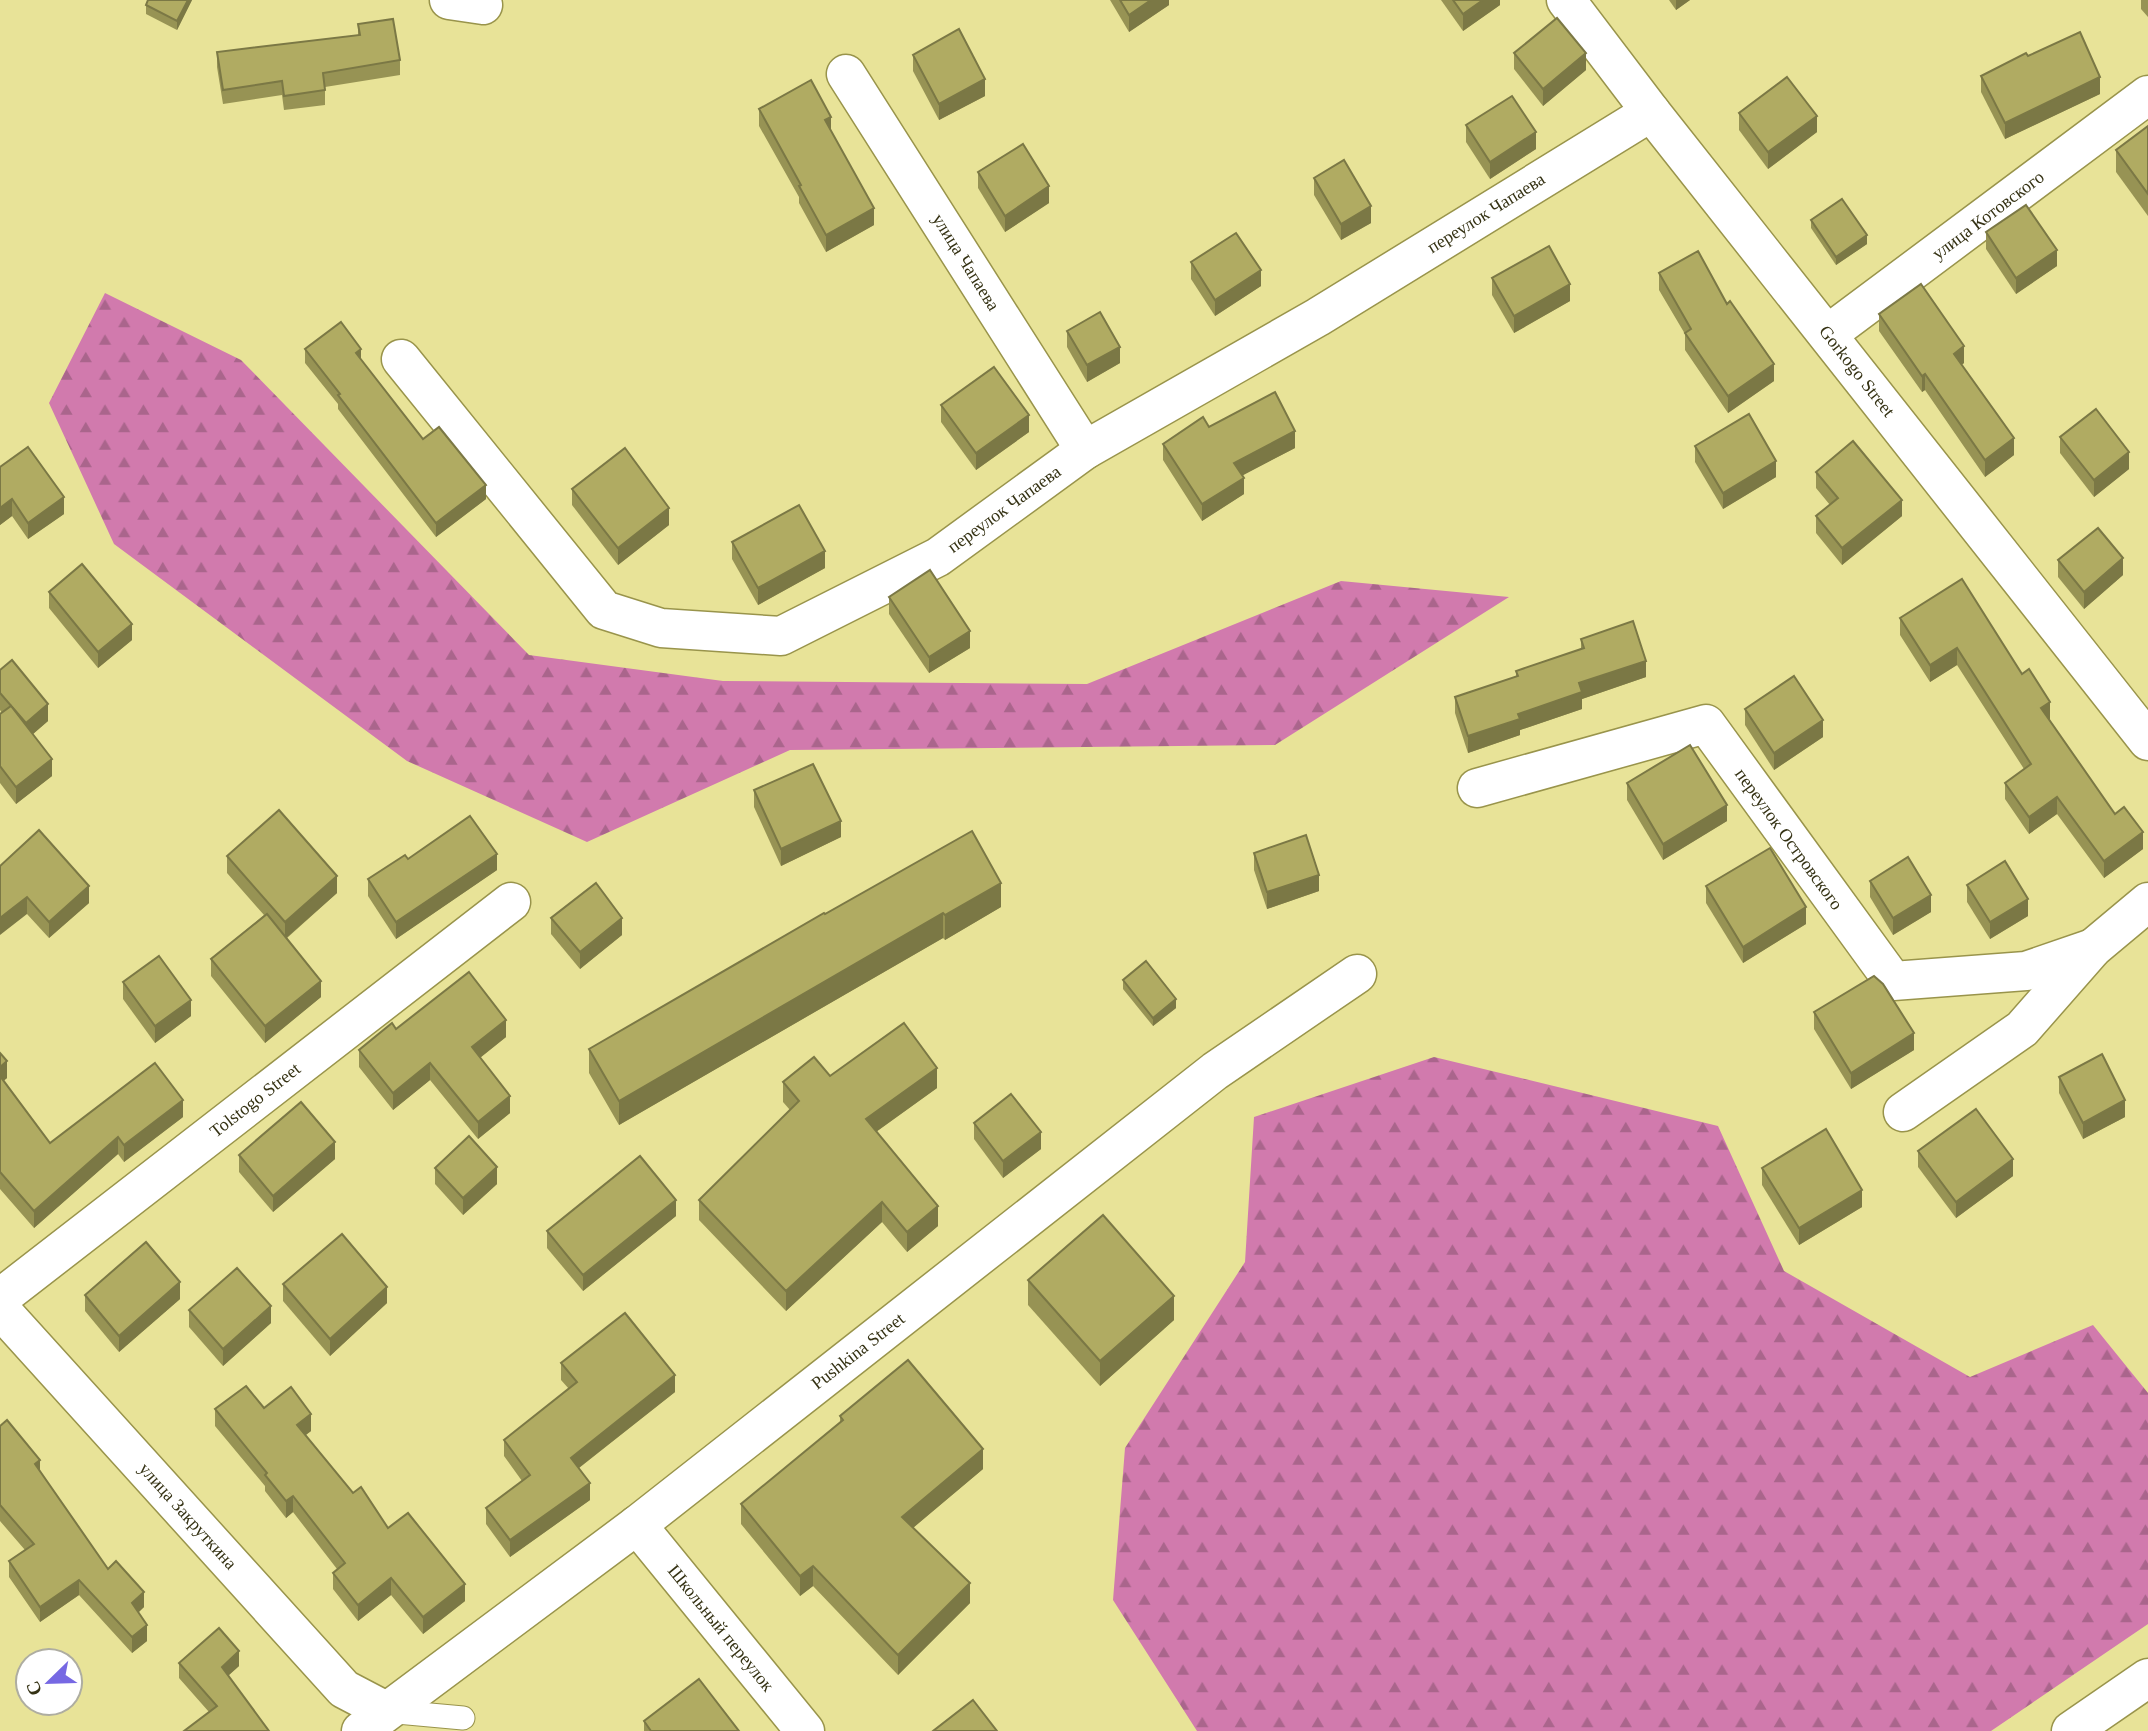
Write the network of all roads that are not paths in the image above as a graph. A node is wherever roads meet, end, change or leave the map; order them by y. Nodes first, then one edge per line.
1 (1566, 0) edge
2 (846, 74) dead end
3 (2148, 96) edge
4 (1651, 112) junction
5 (1828, 334) junction
6 (401, 359) dead end
7 (1085, 450) junction
8 (2148, 741) edge
9 (1477, 788) dead end
10 (511, 902) dead end
11 (2148, 902) edge
12 (2093, 948) junction
13 (1357, 974) dead end
14 (1903, 1112) dead end
15 (0, 1298) edge
16 (0, 1308) edge
17 (637, 1525) junction
18 (2148, 1678) edge
19 (463, 1718) dead end
20 (383, 1724) edge
21 (805, 1731) edge
22 (2071, 1731) edge

1 - 4 street, Gorkogo Street
2 - 7 street, улица Чапаева
3 - 5 street, улица Котовского
4 - 5 street, Gorkogo Street
4 - 7 street, переулок Чапаева
5 - 8 street, Gorkogo Street
6 - 7 street, переулок Чапаева
9 - 12 street, переулок Островского
10 - 15 street, Tolstogo Street
11 - 12 street
12 - 14 street
13 - 17 street, Pushkina Street
16 - 20 street, улица Закруткина
17 - 20 street, Pushkina Street
17 - 21 street, Школьный переулок
18 - 22 street
19 - 20 lane

